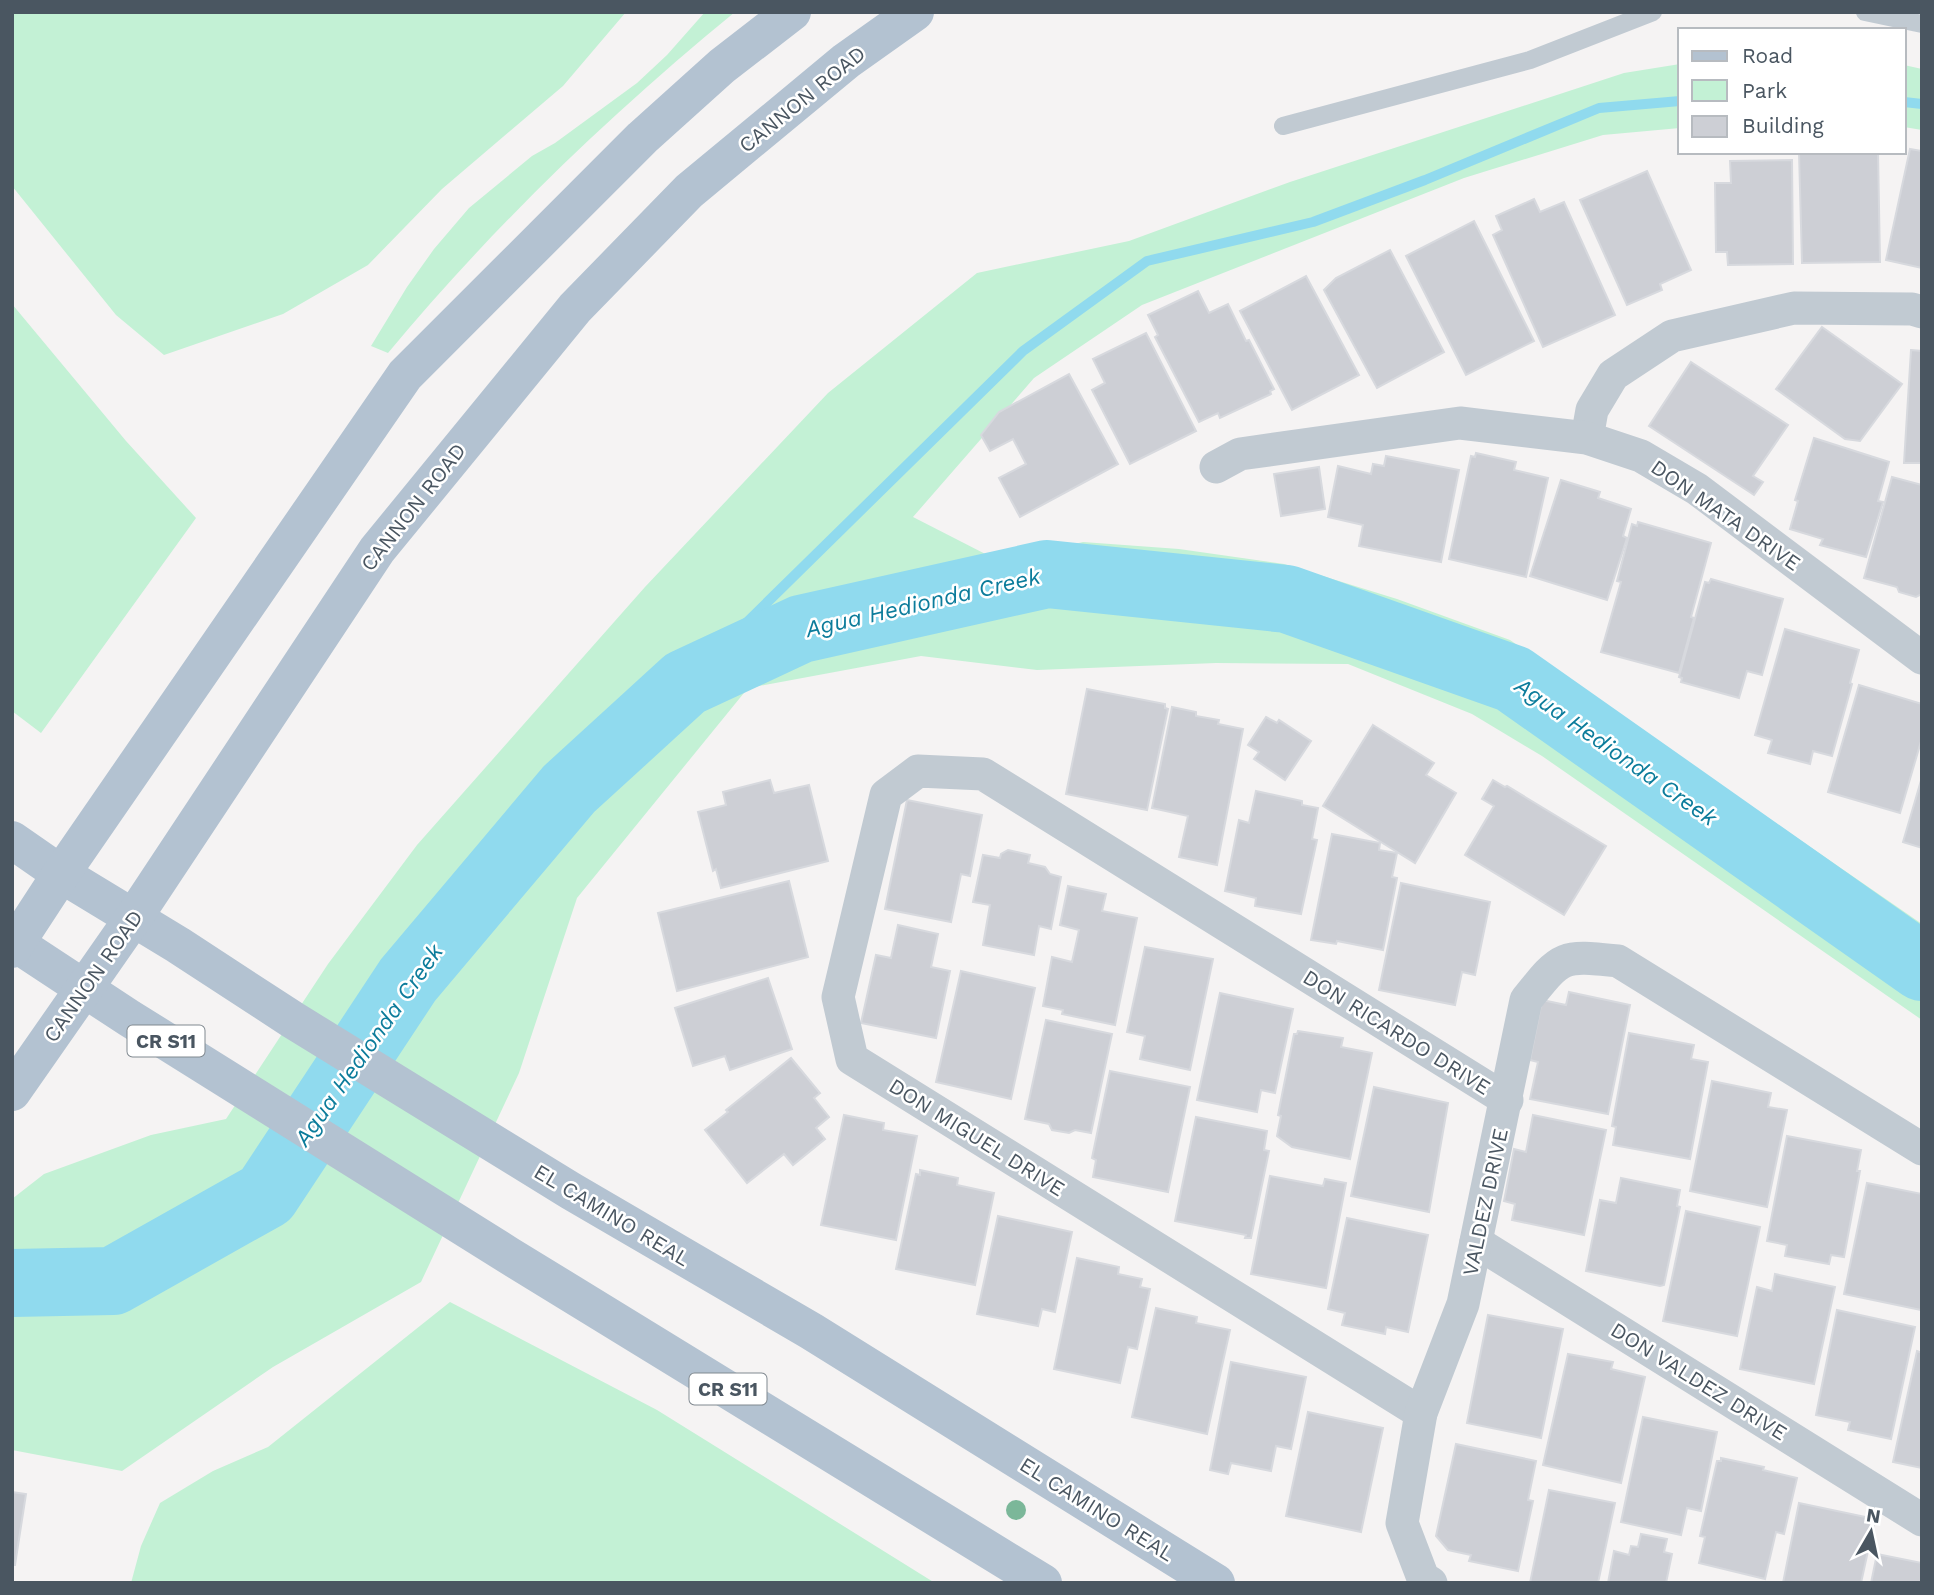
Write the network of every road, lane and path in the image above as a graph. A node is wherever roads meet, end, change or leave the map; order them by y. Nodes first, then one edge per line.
1 (792, 12) edge
2 (915, 12) edge
3 (1653, 12) edge
4 (1865, 12) edge
5 (1922, 24) edge
6 (1283, 126) dead end
7 (1922, 312) edge
8 (1587, 438) junction
9 (1216, 467) dead end
10 (1922, 658) edge
11 (983, 774) joint
12 (12, 840) edge
13 (61, 874) junction
14 (134, 918) junction
15 (13, 944) edge
16 (84, 989) junction
17 (12, 1092) edge
18 (1507, 1100) junction
19 (1922, 1149) edge
20 (1476, 1242) junction
21 (1421, 1413) junction
22 (1922, 1520) edge
23 (1043, 1583) edge
24 (1216, 1583) edge
25 (1431, 1583) edge

1 - 13 main road
2 - 14 main road, CANNON ROAD
3 - 6 lane
4 - 5 lane
7 - 8 street
8 - 9 street, DON MATA DRIVE
8 - 10 street, DON MATA DRIVE
11 - 18 street, DON RICARDO DRIVE
11 - 21 street, DON MIGUEL DRIVE
12 - 13 main road, EL CAMINO REAL
13 - 14 main road, EL CAMINO REAL
13 - 15 main road
14 - 16 main road, CANNON ROAD
14 - 24 main road, EL CAMINO REAL
15 - 16 main road, CR S11
16 - 17 main road, CANNON ROAD
16 - 23 main road, CR S11
18 - 19 street, DON RICARDO DRIVE
18 - 20 street, VALDEZ DRIVE
20 - 21 street, VALDEZ DRIVE
20 - 22 street, DON VALDEZ DRIVE
21 - 25 street

